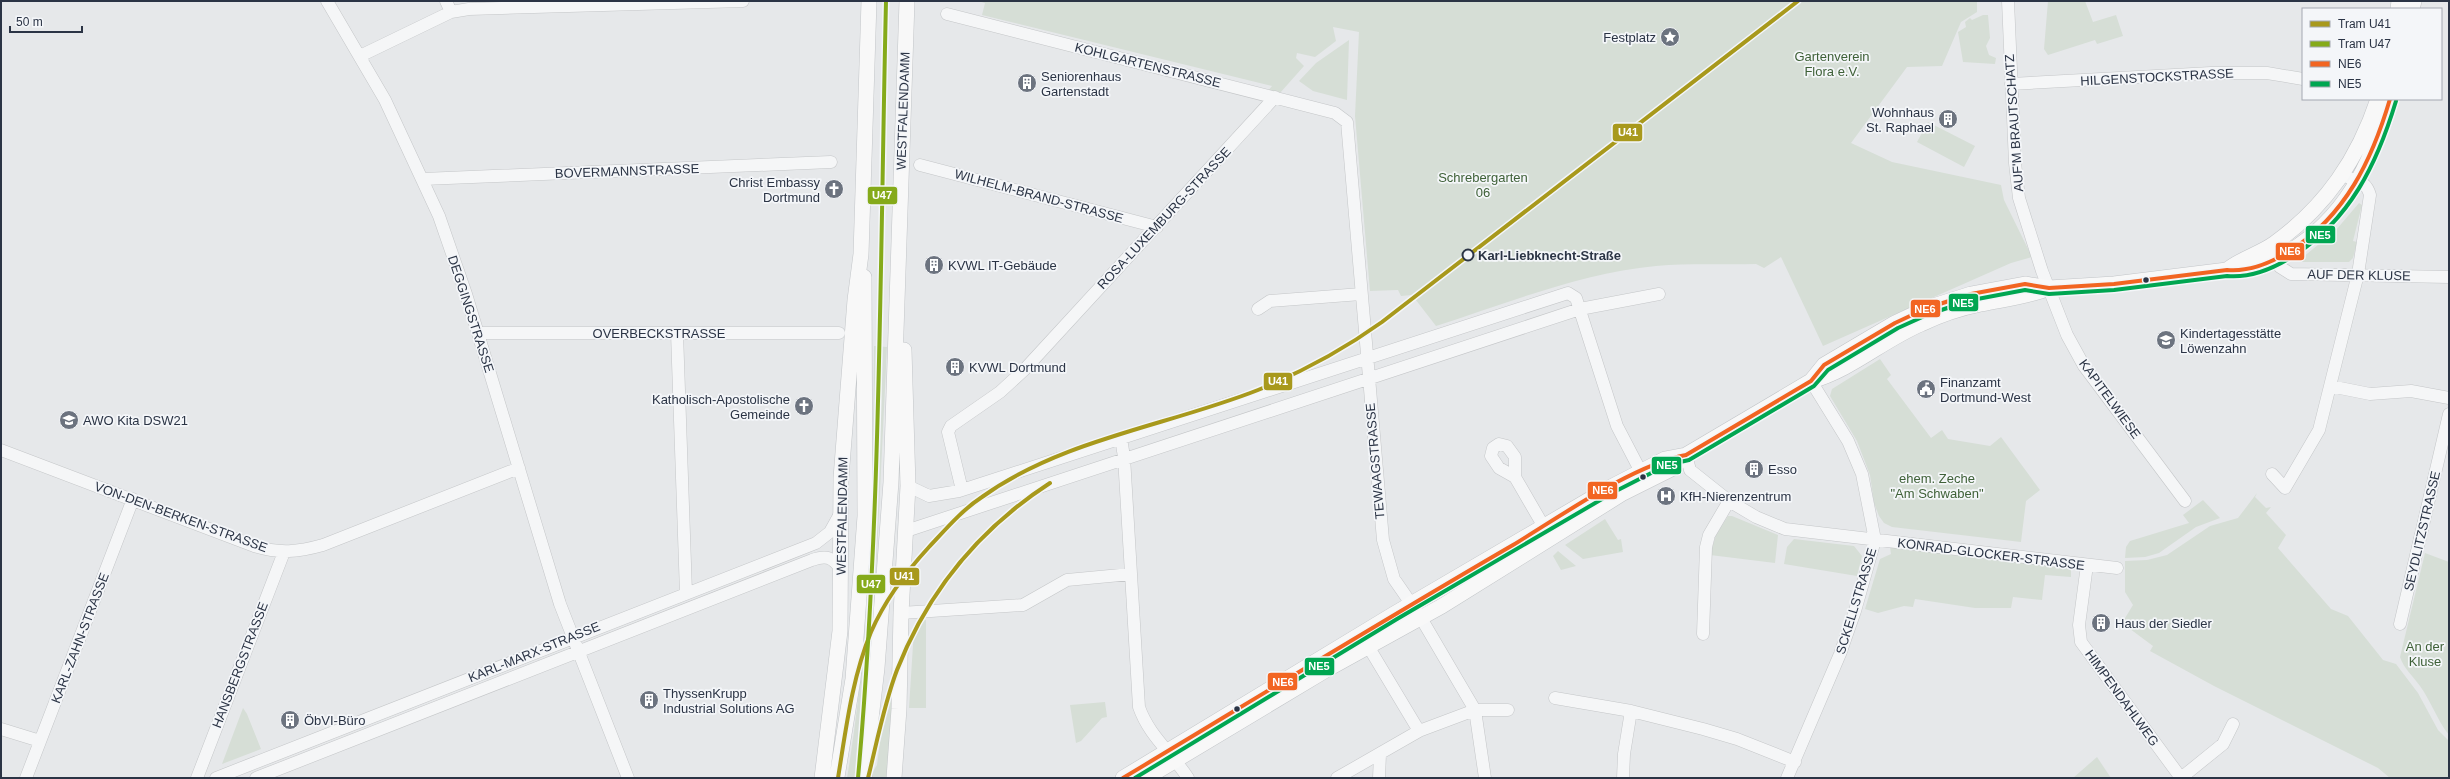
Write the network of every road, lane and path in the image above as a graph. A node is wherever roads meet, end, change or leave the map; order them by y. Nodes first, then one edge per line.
1 (327, 1) edge
2 (446, 1) edge
3 (743, 1) edge
4 (869, 1) edge
5 (907, 1) edge
6 (2008, 1) edge
7 (586, 3) edge
8 (451, 12) junction
9 (947, 14) dead end
10 (360, 56) junction
11 (2302, 79) edge
12 (2011, 84) junction
13 (1275, 97) junction
14 (2378, 100) edge
15 (2390, 100) edge
16 (1347, 122) joint
17 (831, 162) dead end
18 (920, 165) dead end
19 (2342, 176) junction
20 (423, 179) junction
21 (2359, 180) junction
22 (2306, 219) junction
23 (1157, 227) junction
24 (861, 254) junction
25 (2278, 263) junction
26 (2227, 270) junction
27 (2358, 274) junction
28 (2449, 277) edge
29 (2049, 288) junction
30 (897, 293) junction
31 (1361, 294) junction
32 (1659, 294) dead end
33 (1258, 309) dead end
34 (1580, 309) junction
35 (678, 333) junction
36 (839, 333) dead end
37 (478, 334) junction
38 (1366, 358) junction
39 (1367, 378) junction
40 (1811, 380) junction
41 (2330, 386) junction
42 (2449, 398) edge
43 (2449, 414) edge
44 (1121, 438) junction
45 (1, 450) edge
46 (1686, 455) junction
47 (1124, 457) junction
48 (519, 468) junction
49 (1641, 472) junction
50 (2272, 474) dead end
51 (1515, 477) dead end
52 (908, 486) junction
53 (961, 491) junction
54 (133, 499) junction
55 (1729, 501) junction
56 (2185, 501) dead end
57 (965, 510) junction
58 (840, 514) junction
59 (1544, 526) junction
60 (906, 531) junction
61 (1875, 540) junction
62 (284, 552) junction
63 (2087, 565) junction
64 (840, 568) junction
65 (2117, 568) dead end
66 (1131, 574) junction
67 (686, 593) junction
68 (1411, 604) junction
69 (901, 613) junction
70 (1421, 618) junction
71 (2400, 624) dead end
72 (1703, 634) dead end
73 (575, 644) junction
74 (1368, 646) junction
75 (1555, 698) dead end
76 (1475, 710) junction
77 (1508, 710) dead end
78 (1631, 711) junction
79 (2233, 724) dead end
80 (1, 729) edge
81 (1419, 731) junction
82 (40, 741) junction
83 (1380, 754) junction
84 (1171, 757) junction
85 (1794, 762) junction
86 (838, 777) edge
87 (26, 778) edge
88 (197, 778) edge
89 (216, 778) edge
90 (259, 778) edge
91 (628, 778) edge
92 (822, 778) edge
93 (864, 778) edge
94 (894, 778) edge
95 (1123, 778) edge
96 (1146, 778) edge
97 (1188, 778) edge
98 (1337, 778) edge
99 (1379, 778) edge
100 (1485, 778) edge
101 (1623, 778) edge
102 (1787, 778) edge
103 (2181, 778) edge

1 - 10 street, DEGGINGSTRASSE
2 - 8 street
3 - 7 street
4 - 24 main road, WESTFALENDAMM
5 - 30 main road, WESTFALENDAMM
6 - 12 street, AUF'M BRAUTSCHATZ
7 - 8 street
8 - 10 street
9 - 13 street, KOHLGARTENSTRASSE
10 - 20 street, DEGGINGSTRASSE
11 - 12 street, HILGENSTOCKSTRASSE
12 - 29 street, AUF'M BRAUTSCHATZ
13 - 16 street, KOHLGARTENSTRASSE
13 - 23 street, ROSA-LUXEMBURG-STRASSE
14 - 19 main road
15 - 21 main road
16 - 31 street, TEWAAGSTRASSE
17 - 20 street, BOVERMANNSTRASSE
18 - 23 street, WILHELM-BRAND-STRASSE
19 - 21 street
19 - 22 main road
20 - 37 street, DEGGINGSTRASSE
21 - 25 main road
21 - 27 street
22 - 25 main road
22 - 26 main road
23 - 53 street, ROSA-LUXEMBURG-STRASSE
24 - 58 main road, WESTFALENDAMM
24 - 86 main road, WESTFALENDAMM
25 - 26 main road
25 - 27 street, AUF DER KLUSE
26 - 29 main road
27 - 28 street, AUF DER KLUSE
27 - 41 street
29 - 40 main road
29 - 56 street, KAPITELWIESE
30 - 52 main road, WESTFALENDAMM
30 - 93 main road, WESTFALENDAMM
31 - 33 street
31 - 38 street, TEWAAGSTRASSE
32 - 34 street
34 - 38 street
34 - 39 street
34 - 49 street
35 - 36 street, OVERBECKSTRASSE
35 - 37 street, OVERBECKSTRASSE
35 - 67 street
37 - 48 street, DEGGINGSTRASSE
38 - 39 street, TEWAAGSTRASSE
38 - 44 street
39 - 47 street
39 - 68 street, TEWAAGSTRASSE
40 - 46 main road
40 - 61 street, SCKELLSTRASSE
41 - 42 street
41 - 50 street
43 - 71 street, SEYDLITZSTRASSE
44 - 47 street
44 - 53 street
45 - 54 street, VON-DEN-BERKEN-STRASSE
46 - 49 main road
46 - 55 street, KONRAD-GLOCKER-STRASSE
46 - 70 main road
47 - 57 street
47 - 66 street
48 - 62 street, VON-DEN-BERKEN-STRASSE
48 - 73 street, DEGGINGSTRASSE
49 - 59 main road
51 - 59 street
52 - 53 street
52 - 60 main road, WESTFALENDAMM
53 - 57 street
54 - 62 street, VON-DEN-BERKEN-STRASSE
54 - 82 street, KARL-ZAHN-STRASSE
55 - 61 street, KONRAD-GLOCKER-STRASSE
55 - 72 street
57 - 60 street
58 - 64 main road, WESTFALENDAMM
58 - 67 street, KARL-MARX-STRASSE
59 - 68 main road
60 - 69 main road, WESTFALENDAMM
61 - 63 street, KONRAD-GLOCKER-STRASSE
61 - 85 street, SCKELLSTRASSE
62 - 88 street, HANSBERGSTRASSE
63 - 65 street, KONRAD-GLOCKER-STRASSE
63 - 103 street, HIMPENDAHLWEG
64 - 73 street, KARL-MARX-STRASSE
64 - 92 main road, WESTFALENDAMM
66 - 69 street
66 - 84 street
67 - 73 street, KARL-MARX-STRASSE
68 - 70 street, TEWAAGSTRASSE
68 - 84 main road
69 - 94 main road, WESTFALENDAMM
70 - 74 main road
70 - 76 street, TEWAAGSTRASSE
73 - 89 street, KARL-MARX-STRASSE
73 - 90 street, KARL-MARX-STRASSE
73 - 91 street, DEGGINGSTRASSE
74 - 81 street
74 - 84 main road
75 - 78 street
76 - 77 street
76 - 81 street
76 - 100 street
78 - 85 street
78 - 101 street
79 - 103 street
80 - 82 street
81 - 83 street
82 - 87 street, KARL-ZAHN-STRASSE
83 - 98 street
83 - 99 street
84 - 95 main road
84 - 96 main road
84 - 97 street
85 - 102 street, SCKELLSTRASSE

